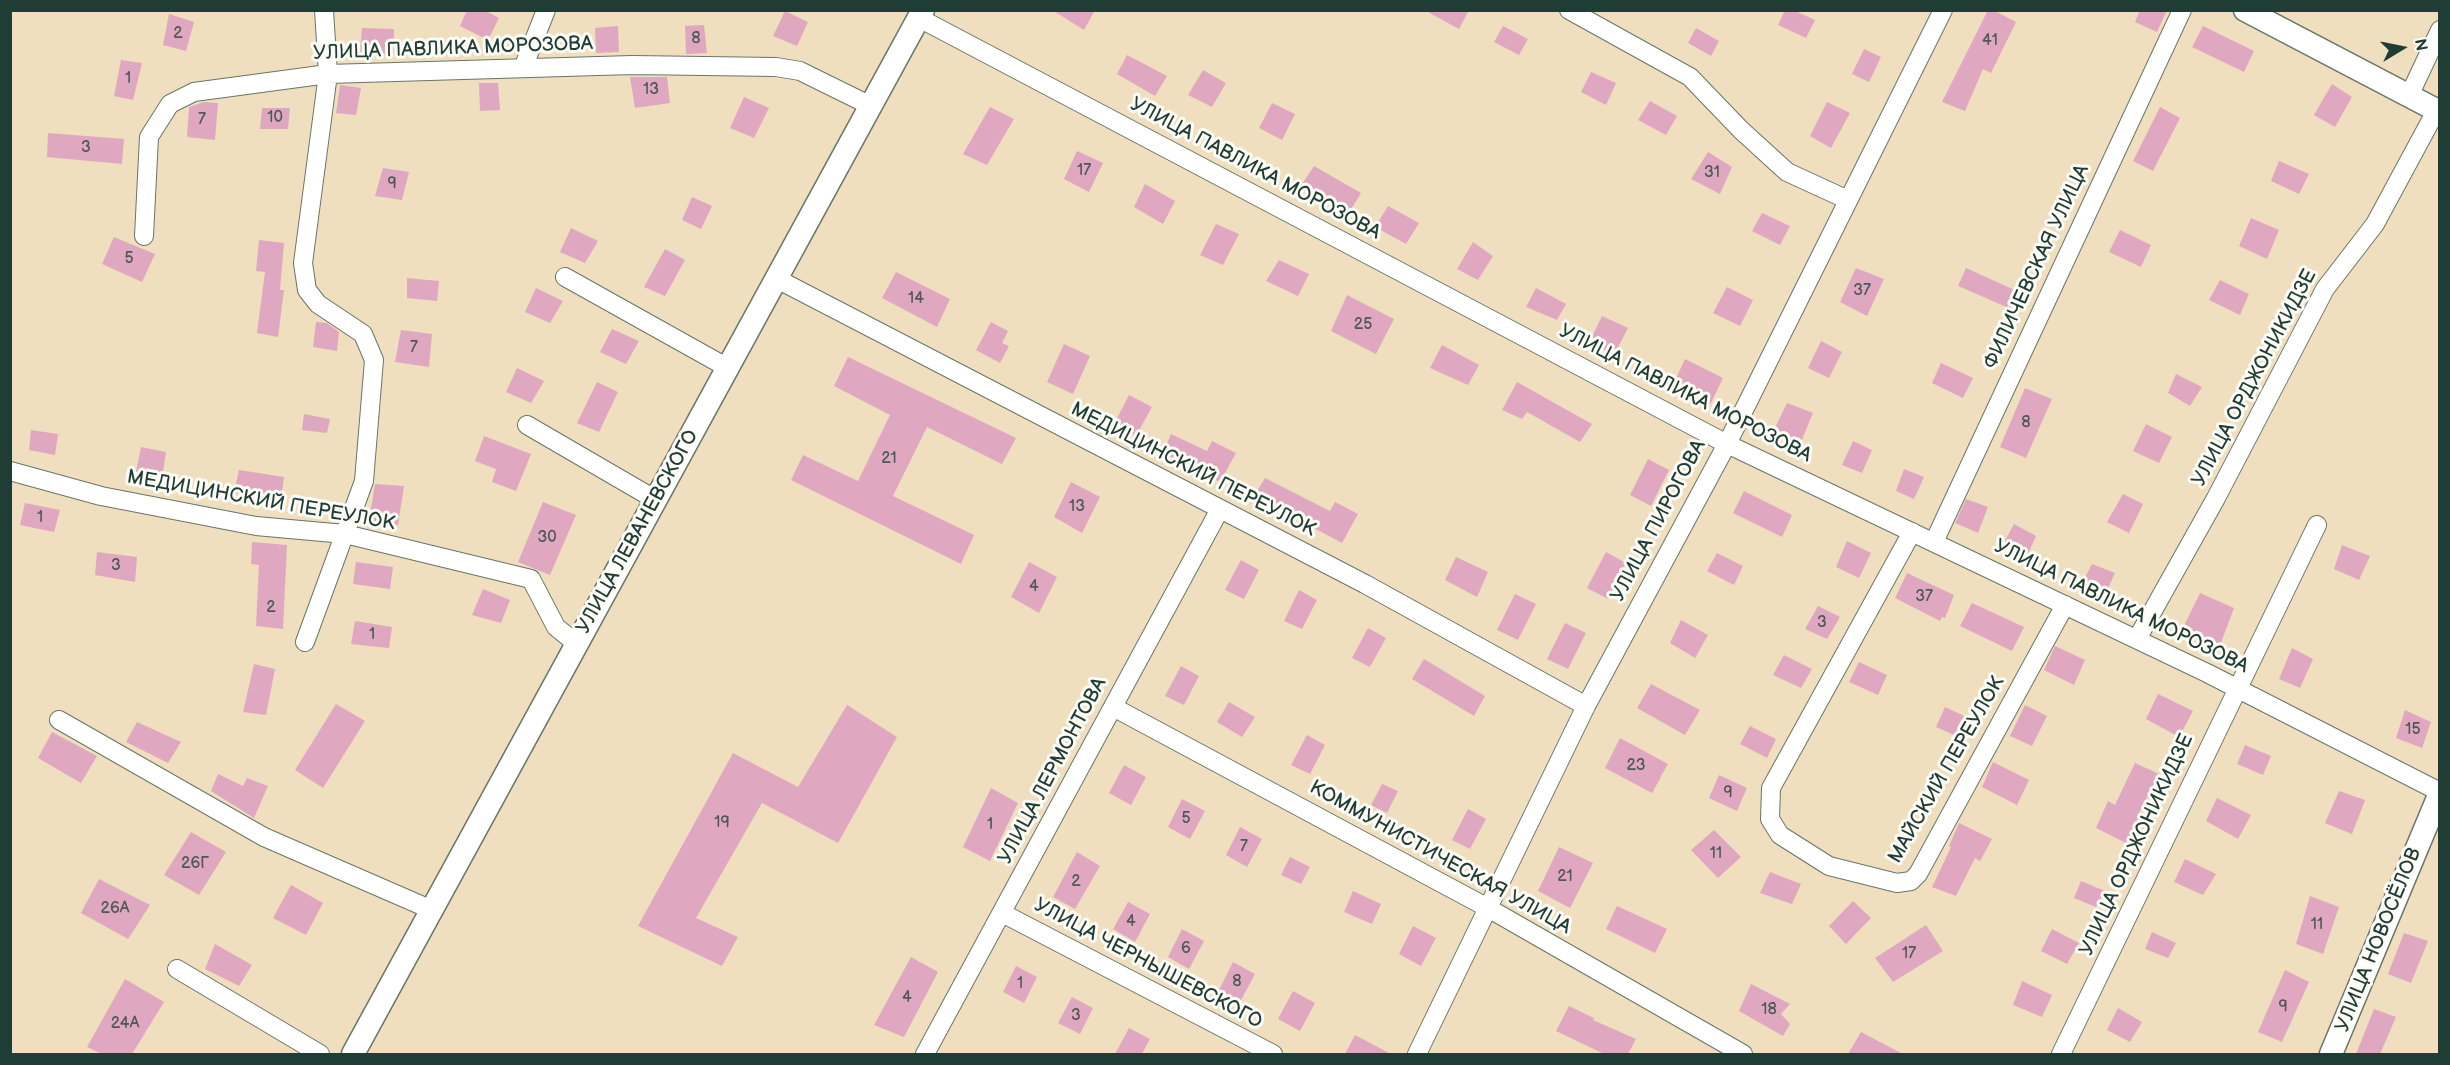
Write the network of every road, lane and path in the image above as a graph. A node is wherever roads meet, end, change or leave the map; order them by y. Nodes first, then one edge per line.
1 (324, 10) edge
2 (546, 10) edge
3 (1569, 10) edge
4 (1943, 10) edge
5 (2182, 10) edge
6 (2245, 10) edge
7 (921, 14) edge
8 (2439, 30) edge
9 (523, 68) junction
10 (328, 74) junction
11 (2409, 96) junction
12 (871, 106) junction
13 (2438, 111) edge
14 (1848, 200) junction
15 (144, 236) dead end
16 (565, 277) dead end
17 (777, 279) junction
18 (728, 368) junction
19 (527, 425) dead end
20 (1726, 444) junction
21 (10, 471) edge
22 (656, 500) junction
23 (1220, 509) junction
24 (2317, 525) dead end
25 (1912, 532) junction
26 (345, 534) junction
27 (1934, 542) junction
28 (2066, 604) junction
29 (2137, 639) junction
30 (306, 642) dead end
31 (577, 645) junction
32 (2236, 688) junction
33 (1586, 706) junction
34 (1113, 707) junction
35 (59, 720) dead end
36 (2439, 792) edge
37 (1488, 908) junction
38 (432, 910) junction
39 (1002, 913) junction
40 (177, 969) dead end
41 (320, 1054) edge
42 (353, 1054) edge
43 (925, 1054) edge
44 (1272, 1054) edge
45 (1417, 1054) edge
46 (1743, 1054) edge
47 (2061, 1054) edge
48 (2331, 1054) edge

1 - 10 street
2 - 9 street
3 - 14 street
4 - 14 street, УЛИЦА ПИРОГОВА
5 - 27 street, ФИЛИЧЕВСКАЯ УЛИЦА
6 - 11 street
7 - 12 street, УЛИЦА ЛЕВАНЕВСКОГО
7 - 20 street, УЛИЦА ПАВЛИКА МОРОЗОВА
8 - 11 street
9 - 10 street, УЛИЦА ПАВЛИКА МОРОЗОВА
9 - 12 street, УЛИЦА ПАВЛИКА МОРОЗОВА
10 - 15 street, УЛИЦА ПАВЛИКА МОРОЗОВА
10 - 26 street
11 - 13 street
12 - 17 street, УЛИЦА ЛЕВАНЕВСКОГО
13 - 29 street, УЛИЦА ОРДЖОНИКИДЗЕ
14 - 20 street, УЛИЦА ПИРОГОВА
16 - 18 street
17 - 18 street, УЛИЦА ЛЕВАНЕВСКОГО
17 - 23 street, МЕДИЦИНСКИЙ ПЕРЕУЛОК
18 - 22 street, УЛИЦА ЛЕВАНЕВСКОГО
19 - 22 street
20 - 25 street, УЛИЦА ПАВЛИКА МОРОЗОВА
20 - 33 street, УЛИЦА ПИРОГОВА
21 - 26 street, МЕДИЦИНСКИЙ ПЕРЕУЛОК
22 - 31 street, УЛИЦА ЛЕВАНЕВСКОГО
23 - 33 street, МЕДИЦИНСКИЙ ПЕРЕУЛОК
23 - 34 street, УЛИЦА ЛЕРМОНТОВА
24 - 32 street, УЛИЦА ОРДЖОНИКИДЗЕ
25 - 27 street, УЛИЦА ПАВЛИКА МОРОЗОВА
25 - 28 street, МАЙСКИЙ ПЕРЕУЛОК
26 - 30 street
26 - 31 street, МЕДИЦИНСКИЙ ПЕРЕУЛОК
27 - 28 street, УЛИЦА ПАВЛИКА МОРОЗОВА
28 - 29 street, УЛИЦА ПАВЛИКА МОРОЗОВА
29 - 32 street, УЛИЦА ПАВЛИКА МОРОЗОВА
31 - 38 street, УЛИЦА ЛЕВАНЕВСКОГО
32 - 36 street, УЛИЦА ПАВЛИКА МОРОЗОВА
32 - 47 street, УЛИЦА ОРДЖОНИКИДЗЕ
33 - 37 street, УЛИЦА ПИРОГОВА
34 - 37 street, КОММУНИСТИЧЕСКАЯ УЛИЦА
34 - 39 street, УЛИЦА ЛЕРМОНТОВА
35 - 38 street
36 - 48 street, УЛИЦА НОВОСЁЛОВ
37 - 45 street, УЛИЦА ПИРОГОВА
37 - 46 street, КОММУНИСТИЧЕСКАЯ УЛИЦА
38 - 42 street, УЛИЦА ЛЕВАНЕВСКОГО
39 - 43 street, УЛИЦА ЛЕРМОНТОВА
39 - 44 street, УЛИЦА ЧЕРНЫШЕВСКОГО
40 - 41 street

